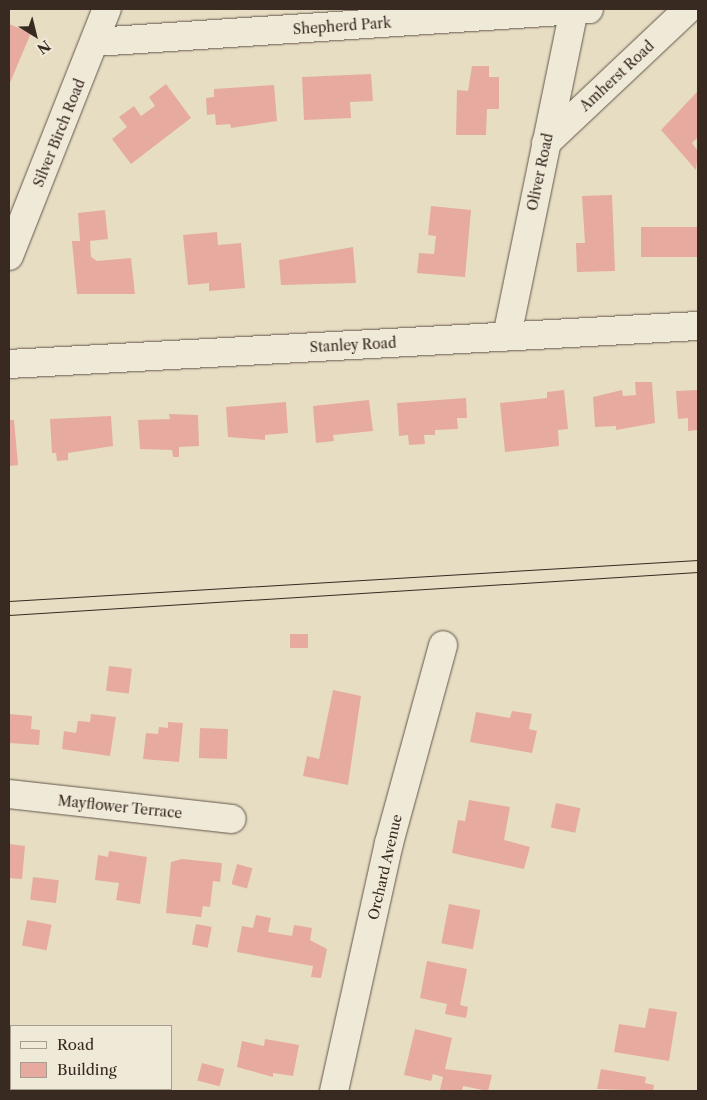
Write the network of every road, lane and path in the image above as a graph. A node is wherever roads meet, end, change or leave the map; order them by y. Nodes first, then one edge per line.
1 (107, 9) edge
2 (579, 9) edge
3 (688, 9) edge
4 (96, 42) junction
5 (546, 143) junction
6 (9, 256) edge
7 (698, 326) edge
8 (506, 336) junction
9 (9, 364) edge
10 (443, 645) dead end
11 (9, 794) edge
12 (232, 819) dead end
13 (334, 1091) edge

1 - 4 street, Silver Birch Road
2 - 4 street, Shepherd Park
2 - 5 street, Oliver Road
3 - 5 street, Amherst Road
4 - 6 street, Silver Birch Road
5 - 8 street, Oliver Road
7 - 8 street, Stanley Road
8 - 9 street, Stanley Road
10 - 13 street, Orchard Avenue
11 - 12 street, Mayflower Terrace

